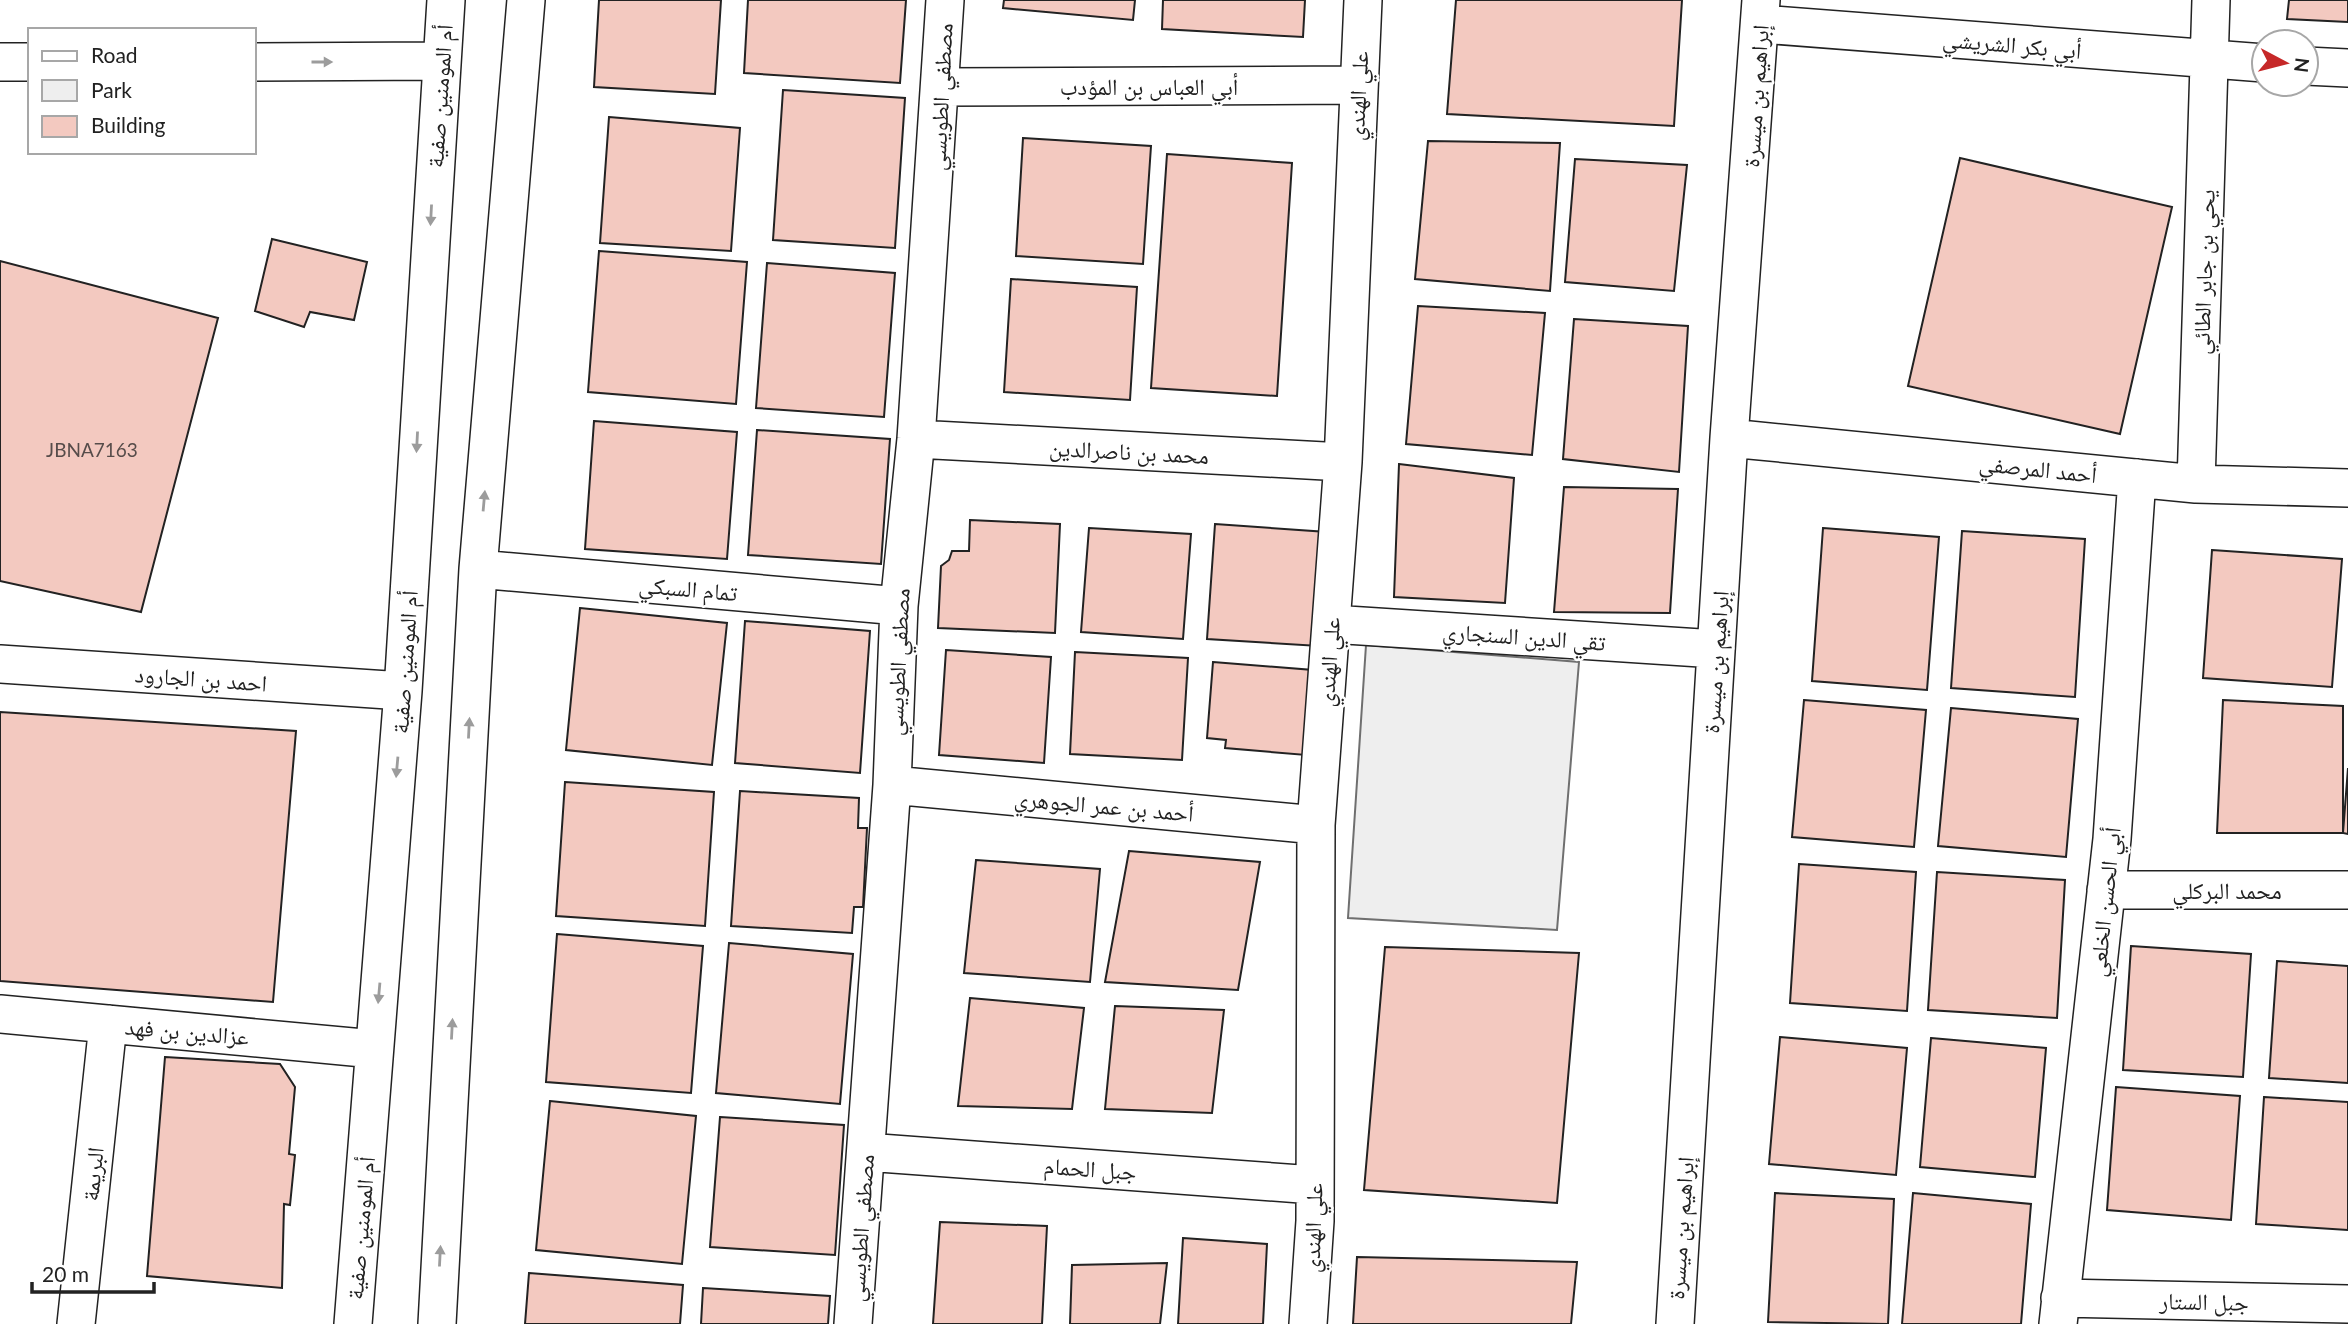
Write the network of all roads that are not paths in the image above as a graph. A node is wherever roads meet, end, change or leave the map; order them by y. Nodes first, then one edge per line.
1 (446, 0) edge
2 (526, 0) edge
3 (945, 0) edge
4 (1363, 0) edge
5 (2211, 0) edge
6 (1761, 12) edge
7 (2209, 59) junction
8 (440, 61) junction
9 (0, 62) edge
10 (28, 62) edge
11 (256, 62) edge
12 (2250, 62) edge
13 (2320, 67) edge
14 (2348, 68) edge
15 (1357, 85) junction
16 (941, 87) junction
17 (1729, 438) junction
18 (916, 439) junction
19 (1343, 462) junction
20 (2137, 478) junction
21 (2196, 484) junction
22 (2348, 488) edge
23 (478, 569) junction
24 (899, 606) junction
25 (1331, 624) junction
26 (1716, 649) junction
27 (0, 664) edge
28 (403, 691) junction
29 (892, 785) junction
30 (1317, 825) junction
31 (2106, 890) junction
32 (2348, 890) edge
33 (0, 1014) edge
34 (108, 1024) junction
35 (374, 1049) junction
36 (866, 1152) junction
37 (1314, 1185) junction
38 (2348, 1304) edge
39 (2059, 1311) edge
40 (76, 1324) edge
41 (353, 1324) edge
42 (437, 1324) edge
43 (853, 1324) edge
44 (1308, 1324) edge
45 (1675, 1324) edge

1 - 8 street, أم المومنين صفية
23 -> 2 street
3 - 16 street, مصطفي الطويسي
4 - 15 street, علي الهندي
5 - 7 street, يحي بن جابر الطائي
6 - 7 street, أبي بكر الشريشي
6 - 17 street, إبراهيم بن ميسرة
7 - 12 street, أبي بكر الشريشي
7 - 21 street, يحي بن جابر الطائي
11 -> 8 street
8 -> 28 street, أم المومنين صفية
9 - 10 street
13 - 14 street
15 - 16 street, أبي العباس بن المؤدب
15 - 19 street, علي الهندي
16 - 18 street, مصطفي الطويسي
17 - 20 street, أحمد المرصفي
17 - 26 street, إبراهيم بن ميسرة
18 - 19 street, محمد بن ناصرالدين
18 - 24 street, مصطفي الطويسي
19 - 25 street, علي الهندي
20 - 21 street, أحمد المرصفي
20 - 31 street, أبي الحسن الخلعي
21 - 22 street, أحمد المرصفي
23 - 24 street, تمام السبكي
42 -> 23 street
24 - 29 street, مصطفي الطويسي
25 - 26 street, تقي الدين السنجاري
25 - 30 street, علي الهندي
26 - 45 street, إبراهيم بن ميسرة
27 - 28 street, احمد بن الجارود
28 -> 35 street, أم المومنين صفية
29 - 30 street, أحمد بن عمر الجوهري
29 - 36 street, مصطفي الطويسي
30 - 37 street, علي الهندي
31 - 32 street, محمد البركلي
31 - 39 street, أبي الحسن الخلعي
33 - 34 street, عزالدين بن فهد
34 - 35 street, عزالدين بن فهد
34 - 40 street, البريمة
35 - 41 street, أم المومنين صفية
36 - 37 street, جبل الحمام
36 - 43 street, مصطفي الطويسي
37 - 44 street, علي الهندي
38 - 39 street, جبل الستار

